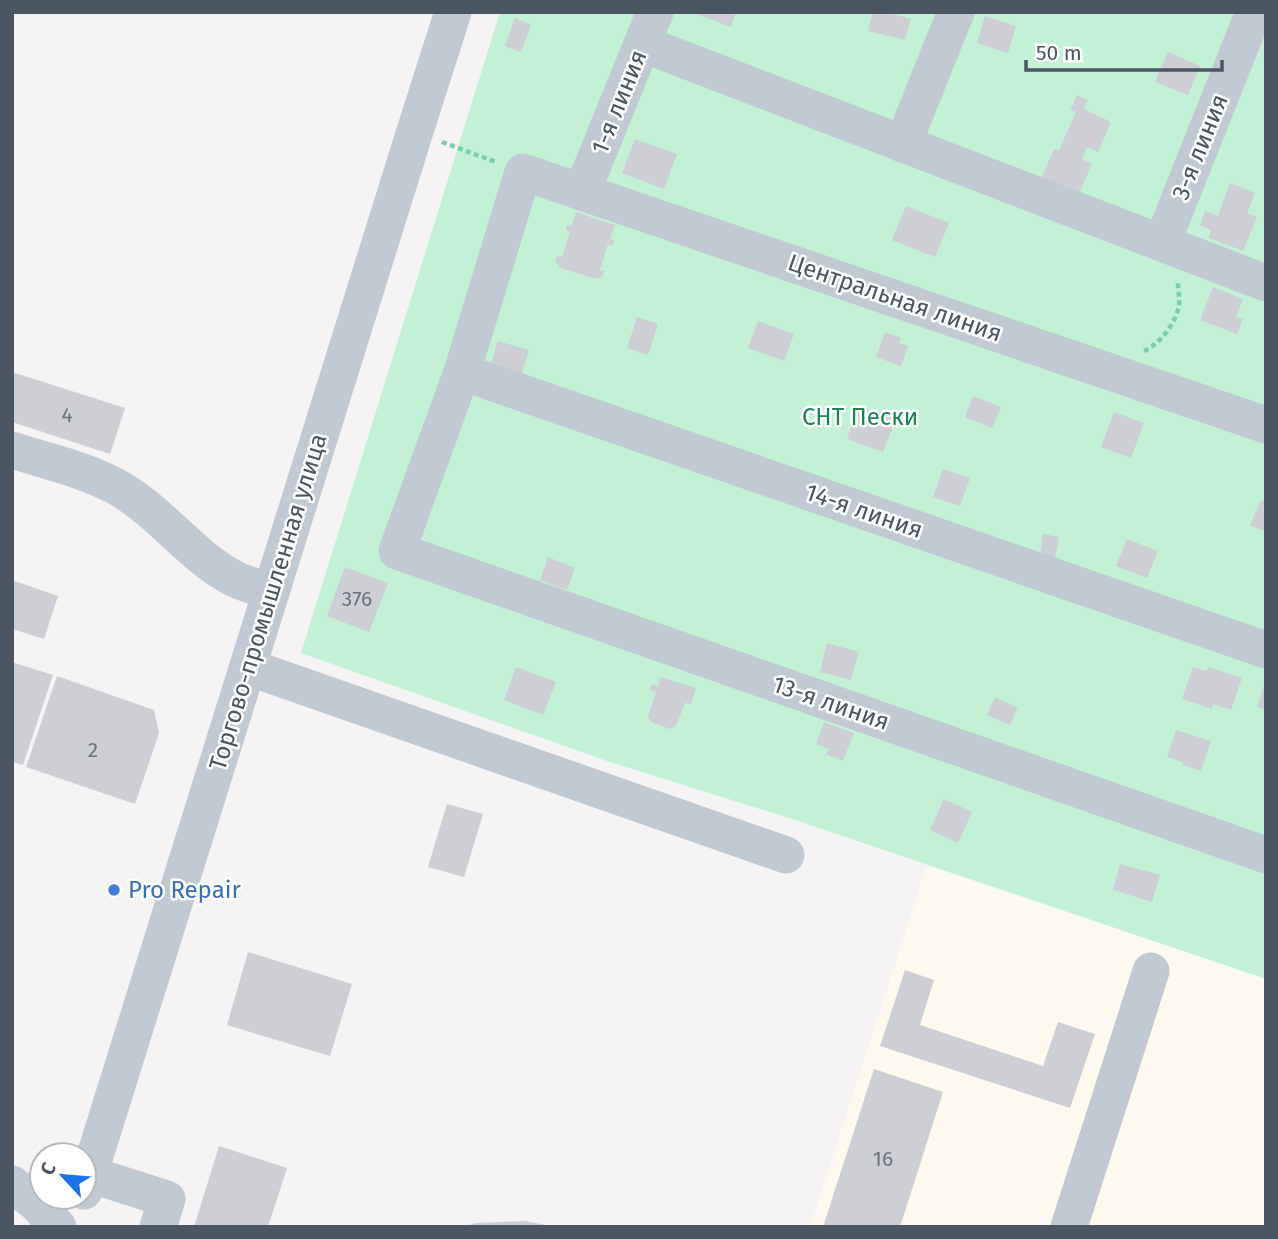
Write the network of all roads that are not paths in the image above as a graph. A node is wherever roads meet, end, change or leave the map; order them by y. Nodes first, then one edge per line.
1 (453, 12) edge
2 (956, 12) edge
3 (1254, 12) edge
4 (649, 28) edge
5 (903, 144) junction
6 (582, 192) junction
7 (1162, 243) junction
8 (1266, 283) edge
9 (463, 372) junction
10 (1266, 425) edge
11 (12, 450) edge
12 (271, 592) junction
13 (1266, 650) edge
14 (248, 667) junction
15 (786, 855) dead end
16 (1266, 855) edge
17 (1152, 971) dead end
18 (98, 1146) edge
19 (12, 1184) edge
20 (98, 1190) edge
21 (58, 1227) edge
22 (158, 1227) edge
23 (1069, 1227) edge

1 - 12 street, Торгово-промышленная улица
2 - 5 street
3 - 7 street, 3-я линия
4 - 5 street
4 - 6 street, 1-я линия
5 - 7 street
6 - 9 street, Центральная линия
6 - 10 street, Центральная линия
7 - 8 street
9 - 13 street, 14-я линия
9 - 16 street, 13-я линия
11 - 12 street
12 - 14 street, Торгово-промышленная улица
14 - 15 street
14 - 18 street, Торгово-промышленная улица
17 - 23 street
19 - 21 street
20 - 22 street

